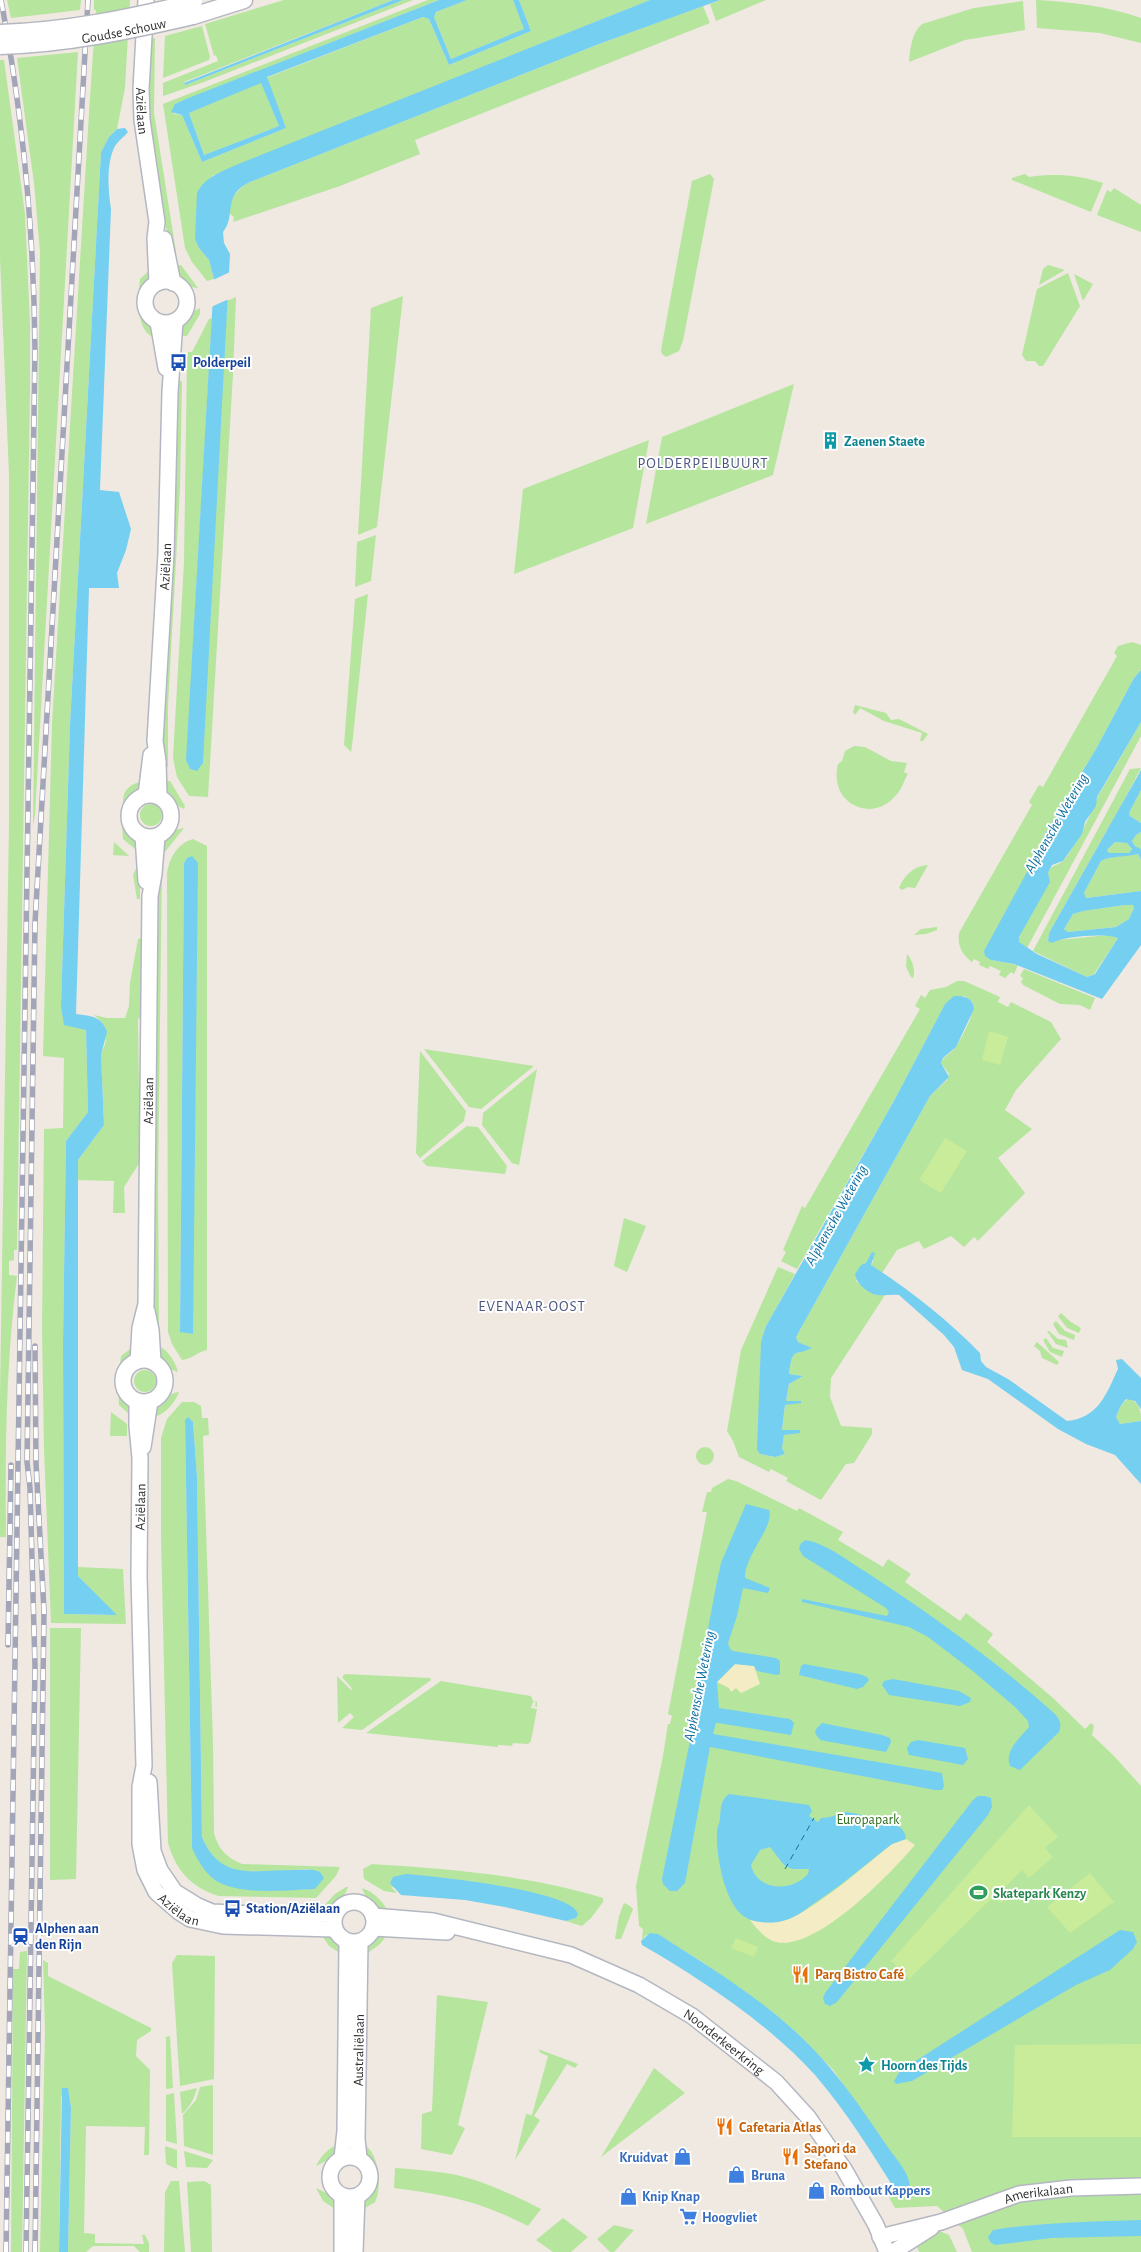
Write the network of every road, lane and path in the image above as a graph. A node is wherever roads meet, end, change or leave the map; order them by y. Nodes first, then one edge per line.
1 (146, 0) edge
2 (244, 0) edge
3 (196, 6) edge
4 (0, 33) edge
5 (0, 46) edge
6 (157, 222) junction
7 (173, 283) junction
8 (157, 284) junction
9 (175, 321) junction
10 (158, 322) junction
11 (170, 392) junction
12 (152, 796) junction
13 (150, 836) junction
14 (146, 1362) junction
15 (144, 1401) junction
16 (335, 1921) junction
17 (373, 1922) junction
18 (354, 1942) junction
19 (342, 2158) junction
20 (359, 2158) junction
21 (1141, 2186) edge
22 (350, 2196) junction
23 (941, 2222) junction
24 (880, 2237) junction
25 (342, 2252) edge
26 (355, 2252) edge
27 (887, 2252) edge
28 (893, 2252) edge

1 - 6 street, Aziëlaan
2 - 3 main road, Goudse Schouw
3 - 4 main road, Goudse Schouw, bridge
3 - 5 main road, Goudse Schouw, bridge
6 - 7 street, Aziëlaan
6 - 8 street, Aziëlaan
7 - 8 street
7 - 9 street
8 - 10 street
9 - 10 street
9 - 11 street, Aziëlaan
10 - 11 street, Aziëlaan
11 - 12 street, Aziëlaan
12 - 13 street
12 - 13 street
13 - 14 street, Aziëlaan
14 - 15 street
14 - 15 street
15 - 16 street, Aziëlaan
16 - 17 street
16 - 18 street
17 - 18 street
17 - 24 street, Noorderkeerkring
18 - 19 street, Australiëlaan
18 - 20 street, Australiëlaan
19 - 20 street
19 - 22 street
20 - 22 street
21 - 23 street, Amerikalaan
22 - 25 street
22 - 26 street
23 - 24 street, Amerikalaan
23 - 28 street, Amerikalaan
24 - 27 street, Noorderkeerkring

